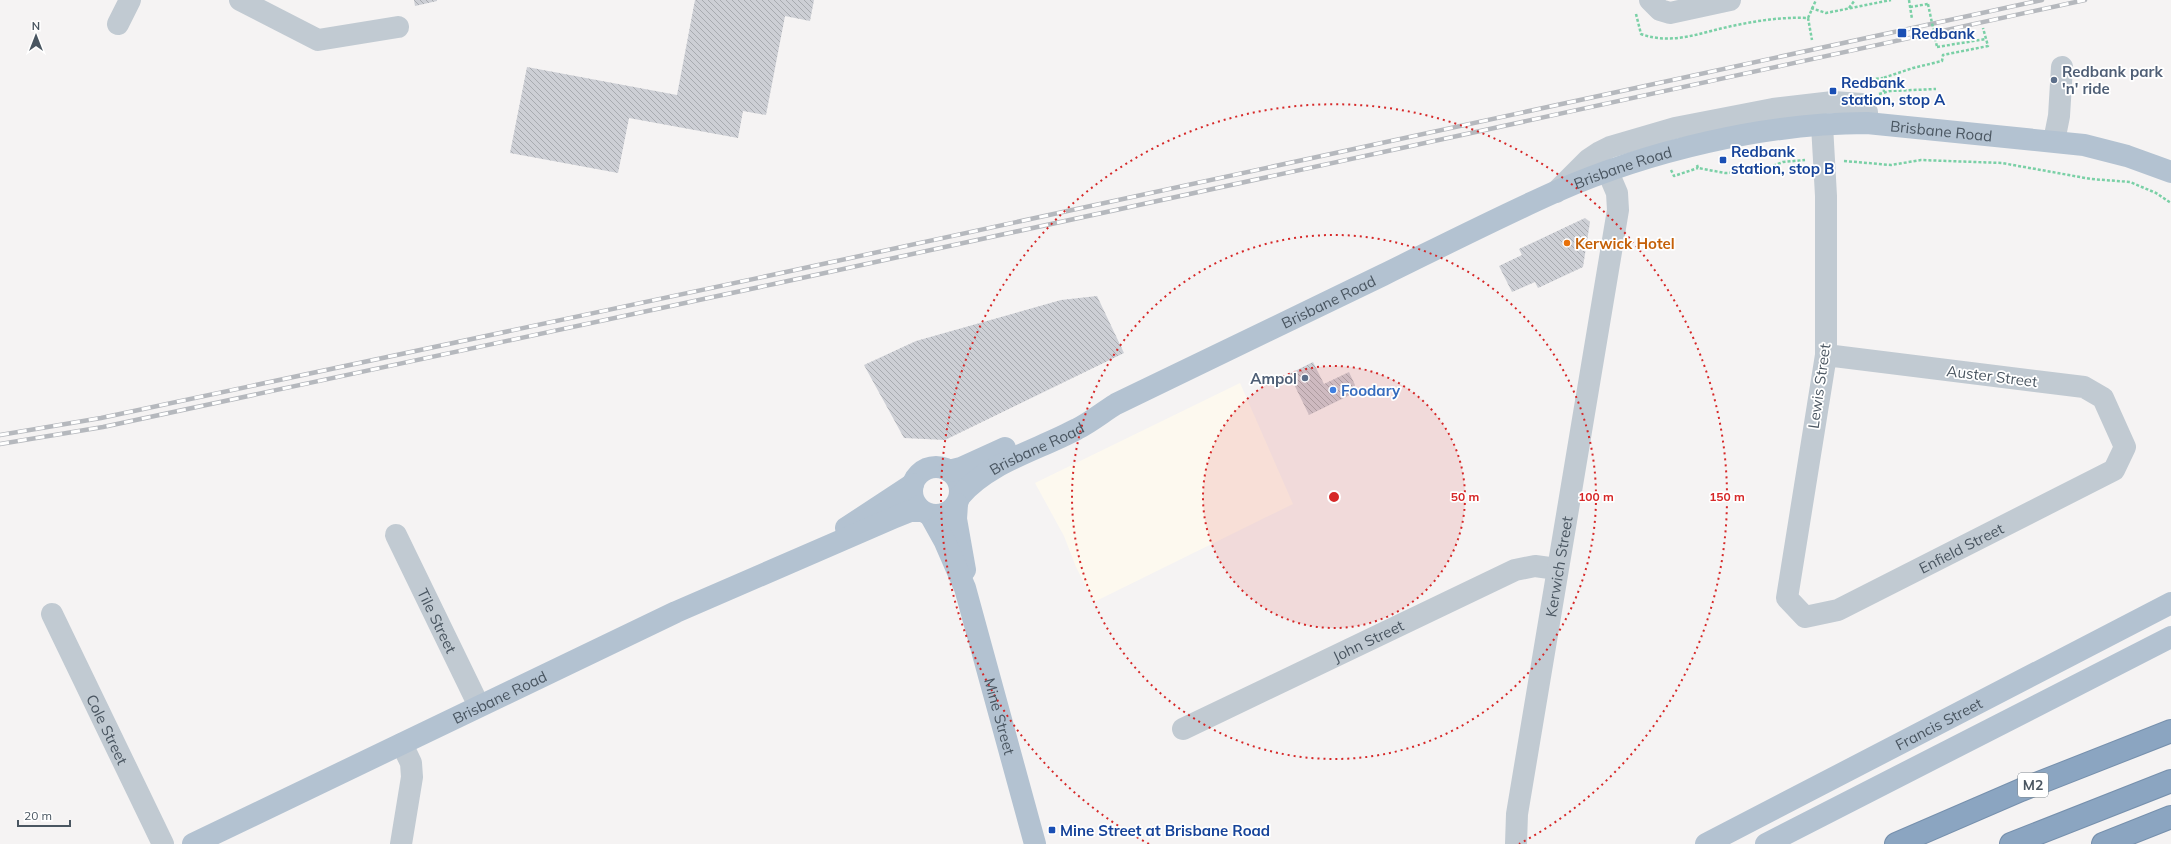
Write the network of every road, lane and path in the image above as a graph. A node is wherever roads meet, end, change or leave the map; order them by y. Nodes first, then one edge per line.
1 (130, 0) edge
2 (240, 0) edge
3 (1730, 0) edge
4 (1816, 0) edge
5 (1854, 0) edge
6 (1871, 0) edge
7 (1891, 0) edge
8 (1909, 0) edge
9 (1868, 5) junction
10 (1643, 6) edge
11 (1910, 7) junction
12 (1811, 8) junction
13 (1849, 9) junction
14 (1808, 18) junction
15 (1912, 19) dead end
16 (118, 24) dead end
17 (398, 27) dead end
18 (1983, 28) dead end
19 (1986, 38) junction
20 (1812, 40) dead end
21 (2062, 67) dead end
22 (1936, 89) dead end
23 (1884, 92) junction
24 (1858, 103) junction
25 (1867, 123) junction
26 (1822, 125) junction
27 (2054, 141) junction
28 (1807, 160) dead end
29 (1843, 161) dead end
30 (1696, 162) dead end
31 (1698, 168) junction
32 (1608, 172) junction
33 (2171, 172) edge
34 (1674, 176) dead end
35 (1556, 192) junction
36 (2171, 203) edge
37 (1826, 355) junction
38 (1116, 404) junction
39 (2125, 447) joint
40 (949, 471) junction
41 (913, 484) junction
42 (958, 500) junction
43 (926, 513) junction
44 (396, 535) dead end
45 (808, 554) junction
46 (1557, 569) junction
47 (965, 588) junction
48 (1787, 598) joint
49 (2171, 603) edge
50 (52, 614) dead end
51 (2171, 638) edge
52 (479, 706) junction
53 (1183, 729) dead end
54 (2171, 731) edge
55 (402, 744) junction
56 (2171, 781) edge
57 (2171, 817) edge
58 (163, 844) edge
59 (193, 844) edge
60 (402, 844) edge
61 (1035, 844) edge
62 (1516, 844) edge
63 (1706, 844) edge
64 (1766, 844) edge
65 (1896, 844) edge
66 (2011, 844) edge
67 (2103, 844) edge

1 - 16 street
2 - 17 street
3 - 10 street
4 - 12 path
5 - 13 path
6 - 9 path
7 - 9 path
8 - 11 path
9 - 13 path
10 - 14 path
11 - 15 path
11 - 19 path, bridge
12 - 13 path
12 - 14 path
14 - 20 path
18 - 19 path
19 - 23 path
21 - 27 street
22 - 23 path
23 - 24 path
24 - 25 street
24 - 35 street
25 - 26 main road, Brisbane Road
25 - 27 main road, Brisbane Road
26 - 32 main road, Brisbane Road
26 - 37 street, Lewis Street
27 - 33 main road, Brisbane Road
28 - 31 path
29 - 36 path
30 - 31 path
31 - 34 path
32 - 35 main road, Brisbane Road
32 - 46 street, Kerwich Street
35 - 38 main road, Brisbane Road
37 - 39 street, Auster Street
37 - 48 street, Lewis Street
38 - 40 main road, Brisbane Road
38 - 42 main road, Brisbane Road
39 - 48 street, Enfield Street
40 - 41 main road
40 - 42 main road
41 - 43 main road
41 - 45 main road, Brisbane Road
42 - 43 main road
42 - 47 main road, Mine Street
43 - 45 main road, Brisbane Road
43 - 47 main road, Mine Street
44 - 52 street, Tile Street
45 - 52 main road, Brisbane Road
46 - 53 street, John Street
46 - 62 street, Kerwich Street
47 - 61 main road, Mine Street
49 - 63 main road, Francis Street
50 - 58 street, Cole Street
51 - 64 main road, Francis Street
52 - 55 main road, Brisbane Road
54 - 65 highway, M2
55 - 59 main road, Brisbane Road
55 - 60 street
56 - 66 highway
57 - 67 highway

